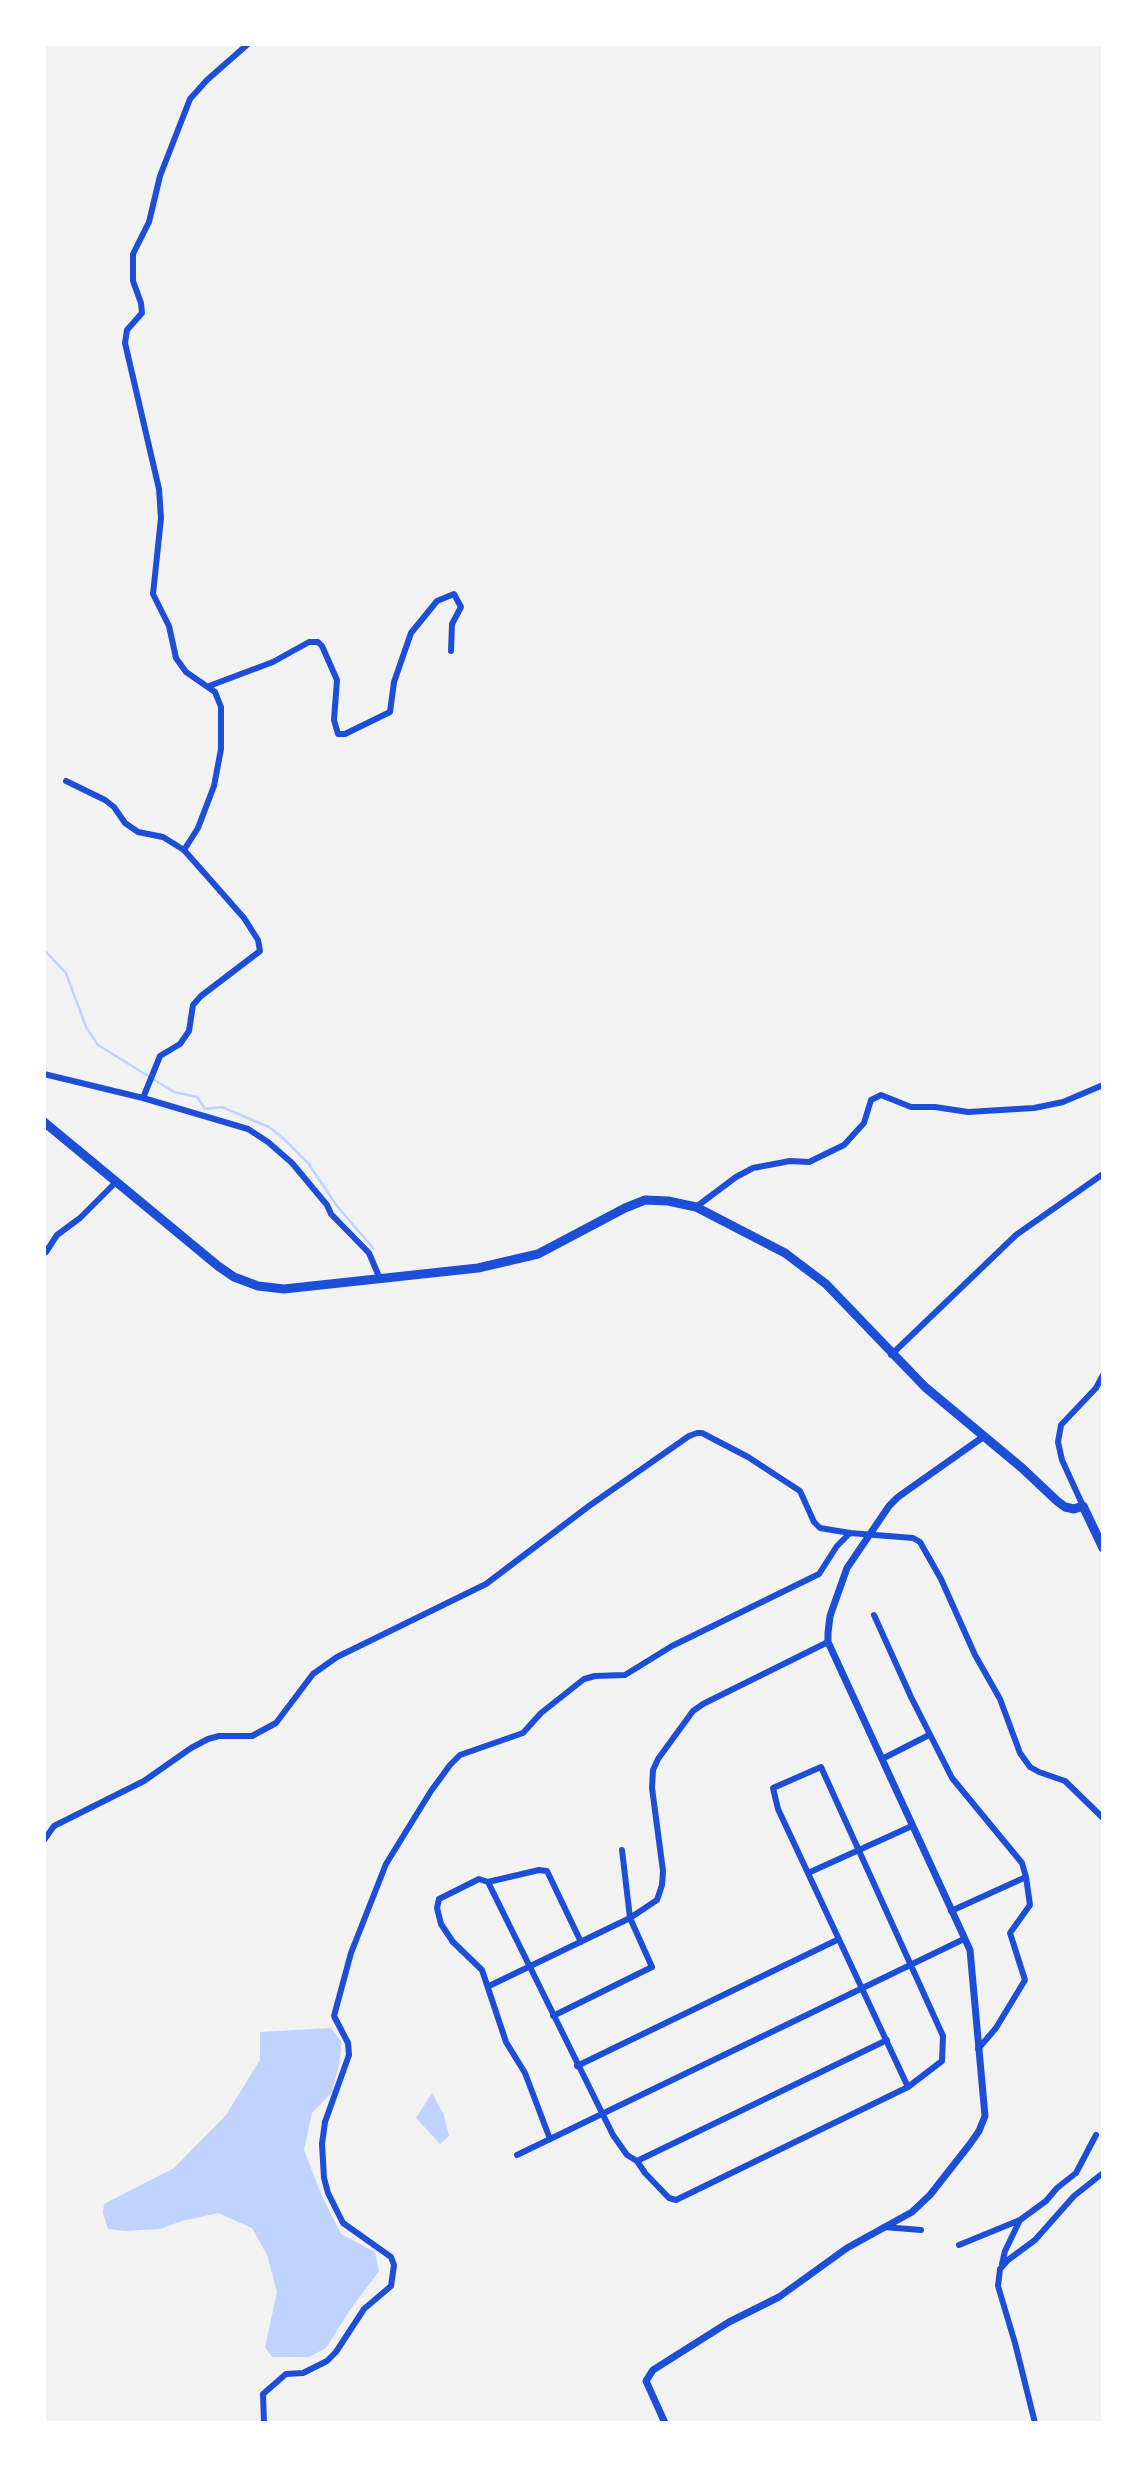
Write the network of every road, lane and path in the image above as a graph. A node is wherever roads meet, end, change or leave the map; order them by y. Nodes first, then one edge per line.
1 (248, 44) edge
2 (451, 651) dead end
3 (209, 686) junction
4 (66, 781) dead end
5 (184, 850) junction
6 (44, 1074) edge
7 (1103, 1085) edge
8 (143, 1098) junction
9 (44, 1122) edge
10 (1103, 1174) edge
11 (116, 1182) junction
12 (696, 1207) junction
13 (46, 1252) dead end
14 (380, 1279) junction
15 (891, 1354) junction
16 (1103, 1375) edge
17 (983, 1437) junction
18 (1083, 1506) junction
19 (850, 1533) junction
20 (871, 1533) junction
21 (1103, 1548) edge
22 (874, 1615) dead end
23 (828, 1642) junction
24 (929, 1735) junction
25 (883, 1759) junction
26 (1103, 1818) edge
27 (912, 1826) junction
28 (44, 1839) edge
29 (622, 1850) dead end
30 (859, 1850) junction
31 (808, 1873) junction
32 (1026, 1877) junction
33 (488, 1882) junction
34 (951, 1911) junction
35 (630, 1918) junction
36 (839, 1939) junction
37 (964, 1939) junction
38 (581, 1942) junction
39 (912, 1964) junction
40 (529, 1967) junction
41 (489, 1986) junction
42 (862, 1987) junction
43 (553, 2016) junction
44 (887, 2040) junction
45 (978, 2050) junction
46 (577, 2066) junction
47 (908, 2087) junction
48 (601, 2114) junction
49 (1096, 2135) dead end
50 (550, 2139) junction
51 (517, 2155) dead end
52 (637, 2161) junction
53 (1103, 2173) edge
54 (1020, 2220) junction
55 (884, 2227) junction
56 (921, 2231) dead end
57 (959, 2245) dead end
58 (1000, 2269) junction
59 (264, 2423) edge
60 (665, 2423) edge
61 (1035, 2423) edge

1 - 3 street
2 - 3 street
3 - 5 street
4 - 5 street
5 - 8 street
6 - 8 street
7 - 12 street
8 - 14 street
9 - 11 main road
10 - 15 street
11 - 13 street
11 - 14 main road
12 - 14 main road
12 - 15 main road
15 - 17 main road
16 - 18 street
17 - 18 main road
17 - 20 street
18 - 21 main road
19 - 20 street
19 - 28 street
19 - 59 street
20 - 23 street
20 - 26 street
22 - 24 street
23 - 25 street
23 - 35 street
24 - 25 street
24 - 32 street
25 - 27 street
27 - 30 street
27 - 34 street
29 - 35 street
30 - 31 street
30 - 31 street
30 - 39 street
31 - 36 street
32 - 34 street
32 - 45 street
33 - 38 street
33 - 40 street
33 - 41 street
34 - 37 street
35 - 38 street
35 - 43 street
36 - 42 street
36 - 46 street
37 - 39 street
37 - 45 street
38 - 40 street
39 - 42 street
39 - 47 street
40 - 41 street
40 - 43 street
41 - 50 street
42 - 44 street
42 - 48 street
43 - 46 street
44 - 47 street
44 - 52 street
45 - 55 street
46 - 48 street
47 - 52 street
48 - 50 street
48 - 52 street
49 - 54 street
50 - 51 street
53 - 58 street
54 - 57 street
54 - 58 street
55 - 56 street
55 - 60 street
58 - 61 street

